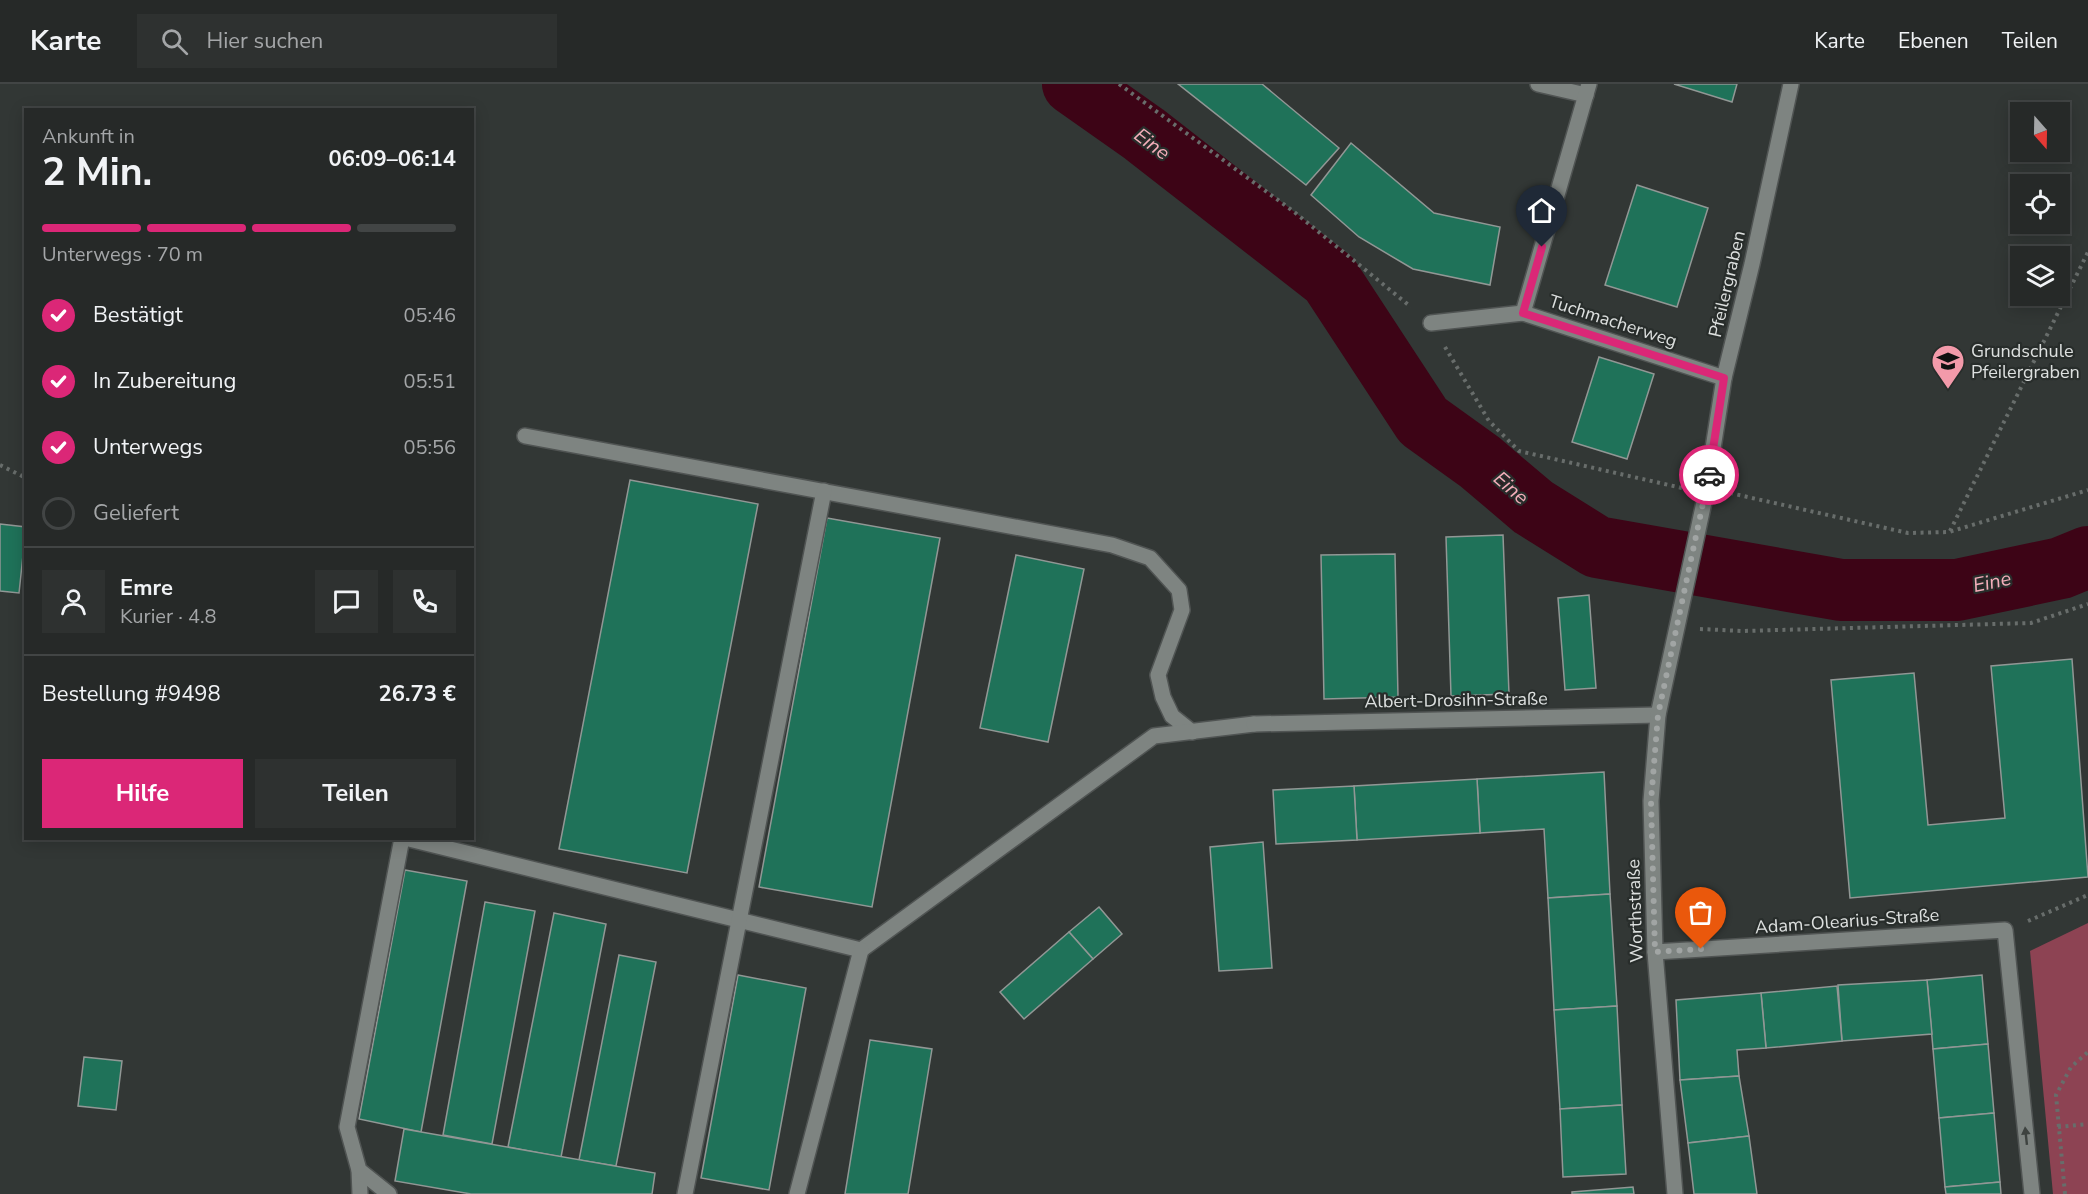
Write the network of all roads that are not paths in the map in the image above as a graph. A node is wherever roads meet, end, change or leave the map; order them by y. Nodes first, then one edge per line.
1 (1538, 84) edge
2 (1791, 84) edge
3 (1588, 89) edge
4 (1523, 313) junction
5 (1431, 323) road end
6 (1724, 378) junction
7 (525, 436) dead end
8 (824, 491) junction
9 (1676, 627) joint
10 (1658, 715) junction
11 (1192, 732) junction
12 (404, 840) edge
13 (412, 840) edge
14 (741, 921) junction
15 (861, 950) junction
16 (1655, 952) junction
17 (359, 1170) junction
18 (360, 1194) edge
19 (389, 1194) edge
20 (686, 1194) edge
21 (796, 1194) edge
22 (1675, 1194) edge
23 (2032, 1194) edge

1 - 3 street, Tuchmacherweg
2 - 6 street, Pfeilergraben
3 - 4 street, Tuchmacherweg
4 - 5 street, Tuchmacherweg
4 - 6 street, Tuchmacherweg
6 - 9 street, Pfeilergraben
7 - 8 street
8 - 11 street
8 - 14 street
9 - 10 street, Worthstraße
10 - 11 street, Albert-Drosihn-Straße
10 - 16 street, Worthstraße
11 - 15 street, Albert-Drosihn-Straße
12 - 17 street
13 - 14 street
14 - 15 street
14 - 20 street
15 - 21 street
16 - 22 street, Worthstraße
23 -> 16 street, Adam-Olearius-Straße
17 - 18 street
17 - 19 street

